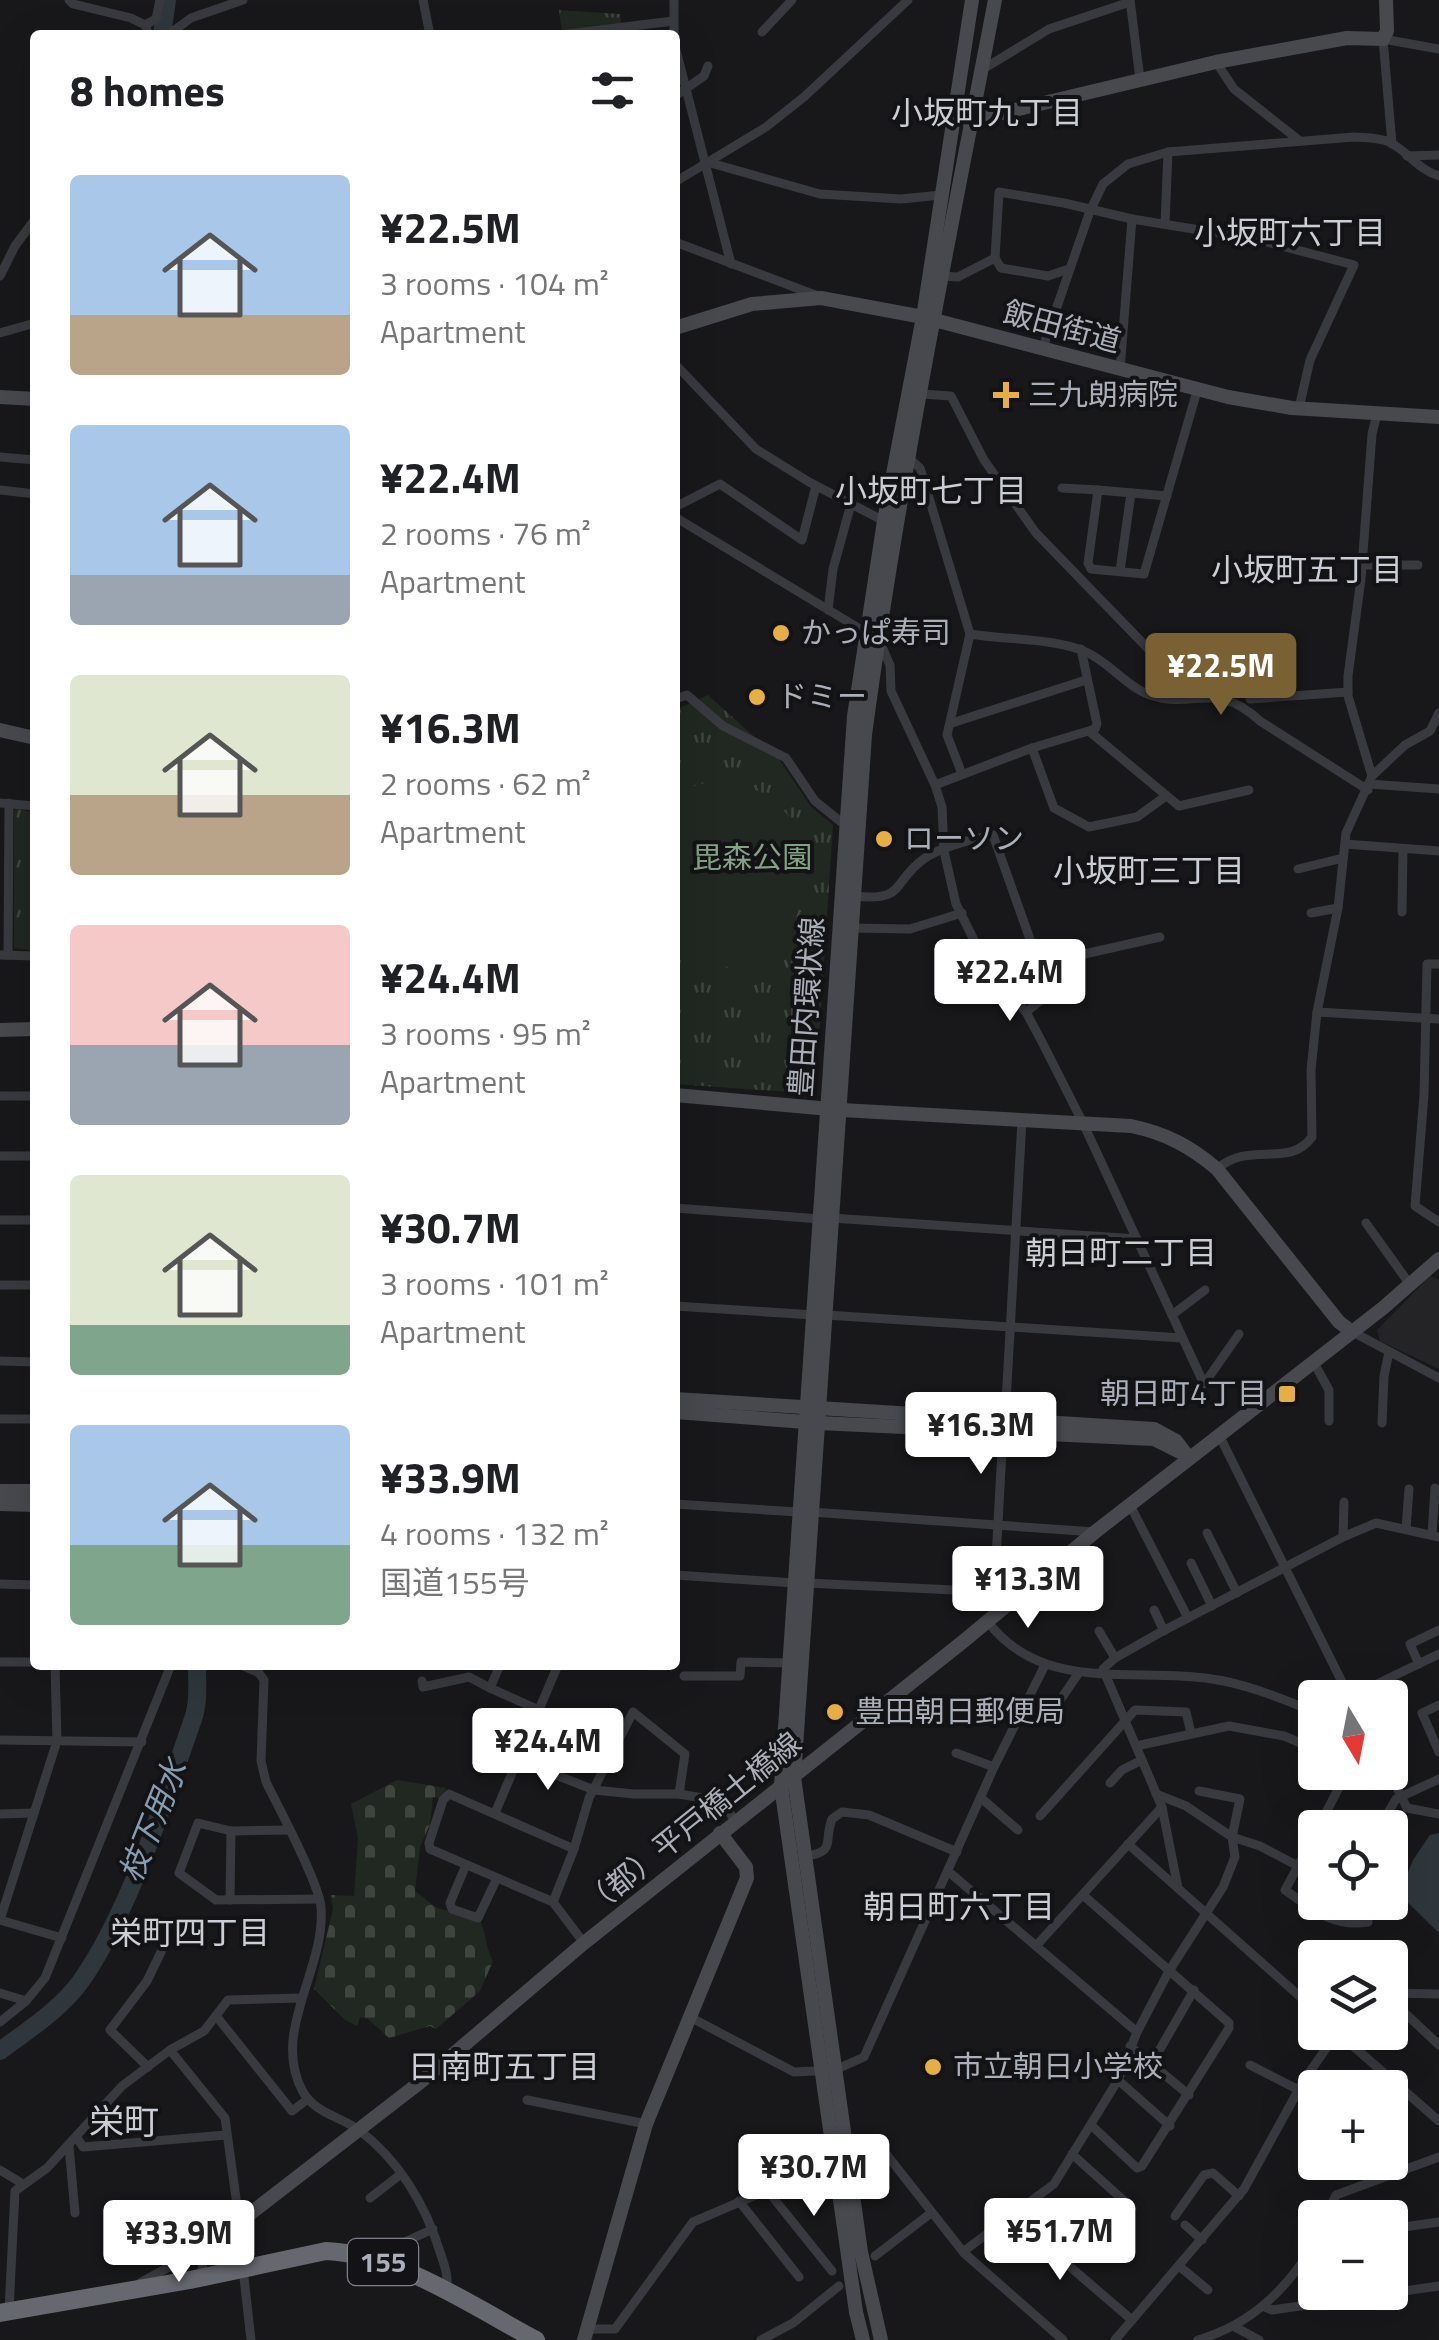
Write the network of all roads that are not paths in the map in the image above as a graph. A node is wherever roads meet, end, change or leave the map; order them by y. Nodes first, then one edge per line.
1 (68, 0) edge
2 (160, 0) edge
3 (243, 0) edge
4 (423, 0) edge
5 (674, 0) edge
6 (792, 0) edge
7 (908, 0) edge
8 (972, 0) edge
9 (994, 0) edge
10 (1386, 0) edge
11 (1130, 1) edge
12 (673, 21) junction
13 (147, 30) edge
14 (174, 30) edge
15 (429, 30) edge
16 (600, 30) edge
17 (674, 30) edge
18 (762, 32) dead end
19 (1383, 39) junction
20 (1439, 48) edge
21 (1216, 62) junction
22 (680, 65) edge
23 (708, 66) dead end
24 (980, 70) junction
25 (1140, 80) junction
26 (686, 88) junction
27 (680, 92) edge
28 (972, 120) junction
29 (955, 124) junction
30 (1300, 141) junction
31 (1392, 144) junction
32 (1168, 152) junction
33 (1439, 155) edge
34 (1407, 156) junction
35 (706, 162) junction
36 (1439, 176) edge
37 (680, 179) edge
38 (941, 196) junction
39 (1090, 211) junction
40 (1132, 219) junction
41 (1165, 224) junction
42 (30, 226) edge
43 (680, 244) edge
44 (995, 258) junction
45 (731, 264) junction
46 (1070, 269) junction
47 (0, 276) edge
48 (940, 276) junction
49 (821, 298) junction
50 (928, 319) junction
51 (30, 325) edge
52 (680, 326) edge
53 (0, 334) edge
54 (1042, 350) junction
55 (680, 369) edge
56 (1120, 370) junction
57 (1197, 390) junction
58 (922, 394) junction
59 (0, 397) edge
60 (30, 399) edge
61 (1299, 408) junction
62 (1377, 414) junction
63 (1439, 417) edge
64 (0, 457) edge
65 (910, 459) junction
66 (30, 460) edge
67 (816, 486) junction
68 (1062, 488) dead end
69 (0, 490) edge
70 (1098, 490) junction
71 (30, 493) edge
72 (1131, 493) junction
73 (1168, 496) junction
74 (680, 504) edge
75 (852, 504) junction
76 (680, 520) edge
77 (884, 521) junction
78 (1418, 564) dead end
79 (1362, 565) junction
80 (1120, 571) junction
81 (828, 610) junction
82 (970, 634) junction
83 (872, 635) junction
84 (1081, 649) junction
85 (1086, 680) junction
86 (1348, 692) junction
87 (680, 697) edge
88 (1195, 697) junction
89 (1250, 699) dead end
90 (1439, 712) edge
91 (952, 724) junction
92 (1434, 729) edge
93 (0, 730) edge
94 (1090, 732) junction
95 (30, 737) edge
96 (1032, 748) junction
97 (962, 774) junction
98 (1370, 784) junction
99 (935, 785) junction
100 (1439, 788) edge
101 (1248, 790) dead end
102 (1166, 796) junction
103 (4, 803) edge
104 (30, 806) edge
105 (846, 826) junction
106 (1345, 844) junction
107 (1404, 849) junction
108 (944, 851) junction
109 (1439, 851) edge
110 (1344, 858) junction
111 (1298, 869) dead end
112 (4, 879) edge
113 (854, 896) junction
114 (1338, 908) junction
115 (962, 912) junction
116 (1402, 912) dead end
117 (1311, 913) dead end
118 (851, 928) junction
119 (1160, 937) dead end
120 (4, 956) edge
121 (30, 956) edge
122 (1040, 964) junction
123 (1439, 964) edge
124 (1026, 1012) junction
125 (1317, 1012) junction
126 (1426, 1018) junction
127 (1439, 1018) edge
128 (30, 1029) edge
129 (0, 1030) edge
130 (0, 1096) edge
131 (30, 1096) edge
132 (680, 1096) edge
133 (834, 1109) junction
134 (1022, 1120) junction
135 (1083, 1124) junction
136 (0, 1156) edge
137 (30, 1156) edge
138 (1217, 1169) junction
139 (680, 1208) edge
140 (826, 1218) junction
141 (0, 1220) edge
142 (30, 1220) edge
143 (1439, 1222) edge
144 (1366, 1224) dead end
145 (1015, 1232) junction
146 (1137, 1240) junction
147 (1439, 1258) edge
148 (1433, 1273) edge
149 (0, 1284) edge
150 (30, 1285) edge
151 (1411, 1286) junction
152 (1204, 1290) dead end
153 (680, 1306) edge
154 (820, 1315) junction
155 (1172, 1315) junction
156 (1009, 1326) junction
157 (1351, 1331) junction
158 (1239, 1334) dead end
159 (1182, 1338) junction
160 (1389, 1352) junction
161 (0, 1361) edge
162 (30, 1362) edge
163 (1314, 1362) junction
164 (1439, 1378) edge
165 (680, 1400) edge
166 (680, 1412) edge
167 (813, 1416) junction
168 (0, 1419) edge
169 (30, 1419) edge
170 (1329, 1422) dead end
171 (1382, 1424) dead end
172 (1004, 1426) junction
173 (1218, 1435) junction
174 (1190, 1458) junction
175 (1434, 1488) dead end
176 (1409, 1489) dead end
177 (0, 1491) edge
178 (30, 1491) edge
179 (1344, 1502) dead end
180 (0, 1504) edge
181 (30, 1504) edge
182 (680, 1504) edge
183 (1131, 1507) junction
184 (805, 1512) junction
185 (997, 1524) junction
186 (1406, 1529) junction
187 (1095, 1532) junction
188 (1207, 1533) dead end
189 (1435, 1536) edge
190 (1344, 1537) junction
191 (1191, 1563) dead end
192 (1285, 1568) junction
193 (680, 1575) edge
194 (801, 1583) junction
195 (0, 1584) edge
196 (30, 1585) edge
197 (1237, 1593) junction
198 (994, 1594) junction
199 (1012, 1602) junction
200 (1212, 1606) junction
201 (1154, 1610) dead end
202 (1188, 1618) junction
203 (988, 1622) junction
204 (1099, 1630) dead end
205 (1439, 1630) edge
206 (1164, 1631) junction
207 (1439, 1654) edge
208 (1115, 1658) junction
209 (0, 1662) edge
210 (30, 1662) edge
211 (790, 1663) junction
212 (1419, 1664) junction
213 (1046, 1665) junction
214 (55, 1670) edge
215 (168, 1670) edge
216 (249, 1670) edge
217 (498, 1670) edge
218 (556, 1670) edge
219 (1078, 1674) junction
220 (1107, 1675) junction
221 (684, 1676) dead end
222 (1341, 1680) edge
223 (1386, 1680) edge
224 (422, 1681) dead end
225 (490, 1688) junction
226 (1439, 1705) edge
227 (1025, 1706) junction
228 (1298, 1706) edge
229 (539, 1710) junction
230 (1126, 1719) junction
231 (1191, 1733) junction
232 (1435, 1733) edge
233 (0, 1740) edge
234 (57, 1741) junction
235 (142, 1742) junction
236 (1298, 1742) edge
237 (1136, 1746) junction
238 (956, 1752) dead end
239 (1439, 1752) edge
240 (518, 1760) junction
241 (1142, 1760) junction
242 (994, 1768) junction
243 (794, 1777) junction
244 (1439, 1779) edge
245 (1110, 1783) dead end
246 (781, 1786) junction
247 (594, 1790) junction
248 (1398, 1790) edge
249 (1199, 1791) dead end
250 (679, 1794) junction
251 (1156, 1794) junction
252 (1402, 1797) junction
253 (980, 1798) junction
254 (1162, 1807) junction
255 (1390, 1810) edge
256 (34, 1813) junction
257 (495, 1813) junction
258 (0, 1814) edge
259 (1439, 1814) edge
260 (1040, 1816) dead end
261 (736, 1820) junction
262 (289, 1830) junction
263 (1018, 1830) dead end
264 (230, 1832) junction
265 (720, 1833) junction
266 (1232, 1837) junction
267 (1128, 1844) junction
268 (574, 1850) junction
269 (957, 1852) junction
270 (806, 1856) junction
271 (466, 1865) junction
272 (1298, 1866) joint
273 (950, 1872) junction
274 (496, 1878) junction
275 (1178, 1888) junction
276 (1083, 1894) junction
277 (320, 1899) junction
278 (1298, 1899) edge
279 (230, 1900) junction
280 (554, 1902) junction
281 (1207, 1914) junction
282 (0, 1920) edge
283 (1330, 1920) edge
284 (1368, 1920) edge
285 (62, 1938) junction
286 (584, 1943) junction
287 (1036, 1946) junction
288 (161, 1952) dead end
289 (1170, 1971) junction
290 (1194, 1990) junction
291 (0, 1993) edge
292 (1439, 1994) edge
293 (1298, 1995) edge
294 (1408, 1995) edge
295 (301, 1998) junction
296 (26, 2001) junction
297 (1408, 2014) edge
298 (688, 2016) junction
299 (217, 2017) junction
300 (0, 2022) edge
301 (1137, 2032) junction
302 (1439, 2044) edge
303 (1130, 2046) junction
304 (170, 2050) junction
305 (1357, 2050) edge
306 (1152, 2063) junction
307 (1250, 2065) dead end
308 (148, 2067) junction
309 (829, 2071) junction
310 (1118, 2080) junction
311 (1298, 2090) joint
312 (1189, 2094) junction
313 (308, 2100) junction
314 (527, 2100) dead end
315 (1439, 2121) edge
316 (646, 2124) junction
317 (1091, 2125) junction
318 (1170, 2126) junction
319 (356, 2128) junction
320 (226, 2136) junction
321 (73, 2142) junction
322 (846, 2146) junction
323 (1072, 2154) junction
324 (1439, 2157) edge
325 (0, 2170) edge
326 (836, 2172) junction
327 (401, 2174) junction
328 (23, 2184) junction
329 (767, 2190) junction
330 (1238, 2196) junction
331 (370, 2198) dead end
332 (1334, 2200) edge
333 (739, 2201) junction
334 (1132, 2208) dead end
335 (75, 2213) dead end
336 (930, 2213) junction
337 (1011, 2216) junction
338 (1175, 2216) dead end
339 (239, 2220) junction
340 (1439, 2222) edge
341 (1185, 2225) dead end
342 (1408, 2226) edge
343 (433, 2229) junction
344 (1028, 2230) junction
345 (1202, 2240) junction
346 (212, 2243) junction
347 (396, 2246) dead end
348 (964, 2251) junction
349 (994, 2254) dead end
350 (875, 2256) dead end
351 (1179, 2266) junction
352 (1298, 2268) edge
353 (243, 2269) junction
354 (832, 2271) dead end
355 (799, 2277) dead end
356 (200, 2278) junction
357 (839, 2286) dead end
358 (1439, 2286) edge
359 (1208, 2290) dead end
360 (124, 2292) junction
361 (445, 2292) junction
362 (1265, 2307) junction
363 (5, 2313) edge
364 (1132, 2320) junction
365 (1234, 2326) junction
366 (586, 2334) edge
367 (1203, 2339) edge
368 (251, 2340) edge
369 (536, 2340) edge
370 (761, 2340) edge
371 (863, 2340) edge
372 (881, 2340) edge
373 (1063, 2340) edge
374 (1115, 2340) edge
375 (1259, 2340) edge

1 - 13 street
2 - 13 street
3 - 14 street
4 - 15 street
5 - 12 street
6 - 18 street
7 - 35 street
8 - 29 street, 豊田内環状線
9 - 24 street, 豊田内環状線
10 - 19 street
11 - 24 street
11 - 25 street
12 - 16 street
12 - 17 street
19 - 20 street
19 - 21 street
19 - 31 street
21 - 25 street
21 - 30 street
22 - 26 street
23 - 26 street
24 - 28 street, 豊田内環状線
25 - 28 street
26 - 27 street
26 - 35 street
28 - 29 street
28 - 48 street, 豊田内環状線
29 - 38 street, 豊田内環状線
30 - 31 street
30 - 32 street
31 - 34 street
32 - 39 street
32 - 41 street
33 - 34 street
34 - 36 street
35 - 37 street
35 - 38 street
35 - 45 street
38 - 50 street, 豊田内環状線
39 - 40 street
39 - 44 street
39 - 46 street
40 - 41 street
40 - 56 street
41 - 61 street
42 - 47 street
43 - 45 street
44 - 46 street
44 - 48 street
45 - 49 street
46 - 54 street
48 - 50 street, 豊田内環状線
49 - 50 street, 飯田街道
49 - 52 street, 飯田街道
50 - 54 street, 飯田街道
50 - 58 street, 豊田内環状線
50 - 77 street, 豊田内環状線
51 - 53 street
54 - 56 street, 飯田街道
55 - 67 street
56 - 57 street, 飯田街道
57 - 61 street, 飯田街道
57 - 73 street
58 - 65 street, 豊田内環状線
58 - 88 street
59 - 60 street
61 - 62 street, 飯田街道
62 - 63 street, 飯田街道
62 - 79 street
64 - 66 street
65 - 82 street
65 - 83 street, 豊田内環状線
67 - 74 street
67 - 75 street
68 - 70 street
69 - 71 street
70 - 72 street
70 - 80 street
72 - 73 street
72 - 80 street
73 - 80 street
75 - 77 street
75 - 81 street
76 - 81 street
77 - 83 street, 豊田内環状線
78 - 79 street
79 - 86 street
81 - 83 street
82 - 84 street
82 - 91 street
83 - 99 street
83 - 105 street, 豊田内環状線
83 - 113 street, 豊田内環状線
84 - 85 street
84 - 88 street
85 - 91 street
85 - 94 street
86 - 89 street
86 - 98 street
87 - 105 street
88 - 98 street
90 - 92 street
91 - 97 street
92 - 98 street
93 - 95 street
94 - 96 street
94 - 102 street
96 - 97 street
96 - 102 street
97 - 99 street
98 - 100 street
98 - 106 street
99 - 108 street
101 - 102 street
103 - 104 street
103 - 112 street
105 - 133 street, 豊田内環状線
106 - 107 street
106 - 110 street
107 - 109 street
107 - 116 street
108 - 113 street
108 - 115 street
108 - 122 street
110 - 111 street
110 - 114 street
112 - 120 street
113 - 118 street, 豊田内環状線
114 - 117 street
114 - 125 street
115 - 118 street
115 - 124 street
118 - 133 street, 豊田内環状線
119 - 122 street
120 - 121 street
122 - 124 street
123 - 126 street
124 - 135 street
125 - 126 street
125 - 138 street
126 - 127 street
126 - 143 street
128 - 129 street
130 - 131 street
132 - 133 street
133 - 134 street
133 - 140 street, 豊田内環状線
134 - 135 street
134 - 145 street
135 - 138 street
135 - 146 street
136 - 137 street
138 - 157 street
139 - 140 street
140 - 145 street
140 - 154 street, 豊田内環状線
141 - 142 street
144 - 151 street
145 - 146 street
145 - 156 street
146 - 155 street
147 - 148 street, （都）平戸橋土橋線
148 - 151 street, （都）平戸橋土橋線
149 - 150 street
151 - 157 street, （都）平戸橋土橋線
152 - 155 street
153 - 154 street
154 - 156 street
154 - 167 street, 豊田内環状線
155 - 159 street
156 - 159 street
156 - 172 street
157 - 160 street
157 - 163 street, （都）平戸橋土橋線
158 - 159 street
160 - 164 street
160 - 171 street
161 - 162 street
163 - 170 street
163 - 173 street, （都）平戸橋土橋線
165 - 167 street
166 - 167 street
167 - 172 street
167 - 184 street, 豊田内環状線
168 - 169 street
172 - 174 street
172 - 185 street
173 - 174 street, （都）平戸橋土橋線
173 - 192 street
174 - 183 street, （都）平戸橋土橋線
175 - 189 street
176 - 186 street
177 - 178 street
179 - 190 street
180 - 181 street
182 - 184 street
183 - 187 street, （都）平戸橋土橋線
183 - 202 street
184 - 185 street
184 - 194 street, 豊田内環状線
185 - 187 street
185 - 198 street
186 - 189 street
186 - 190 street
187 - 199 street, （都）平戸橋土橋線
188 - 197 street
190 - 192 street
191 - 200 street
192 - 197 street
192 - 222 street
193 - 194 street
194 - 198 street
194 - 211 street, 豊田内環状線
194 - 243 street, 豊田内環状線
195 - 196 street
197 - 200 street
198 - 199 street
199 - 203 street, （都）平戸橋土橋線
200 - 202 street
201 - 206 street
202 - 206 street
203 - 213 street
203 - 243 street, （都）平戸橋土橋線
204 - 208 street
205 - 212 street
206 - 208 street
207 - 212 street
208 - 220 street
209 - 210 street
211 - 221 street
211 - 246 street, 豊田内環状線
212 - 223 street
213 - 219 street
213 - 227 street
214 - 234 street
215 - 235 street
216 - 262 street
217 - 225 street
218 - 229 street
219 - 220 street
219 - 227 street
220 - 228 street
220 - 230 street
224 - 225 street
225 - 229 street
226 - 232 street
227 - 242 street
229 - 240 street
230 - 231 street
230 - 237 street
230 - 260 street
231 - 236 street
231 - 237 street
232 - 239 street
233 - 234 street
234 - 235 street
234 - 256 street
235 - 285 street
237 - 241 street
238 - 242 street
240 - 247 street
240 - 257 street
241 - 245 street
241 - 251 street
242 - 253 street
243 - 246 street, （都）平戸橋土橋線
243 - 270 street, 豊田内環状線
244 - 252 street
246 - 261 street, （都）平戸橋土橋線
246 - 309 street, 豊田内環状線
247 - 250 street
247 - 250 street
247 - 268 street
248 - 252 street
249 - 266 street
250 - 261 street
251 - 254 street
251 - 266 street
252 - 255 street
252 - 259 street
253 - 263 street
253 - 269 street
254 - 267 street
254 - 275 street
256 - 258 street
256 - 282 street
257 - 268 street
257 - 271 street
261 - 265 street, （都）平戸橋土橋線
262 - 264 street
262 - 277 street
264 - 279 street
264 - 279 street
265 - 286 street, （都）平戸橋土橋線
265 - 298 street
266 - 272 street
266 - 281 street
267 - 275 street
267 - 276 street
268 - 280 street
269 - 270 street
269 - 273 street
270 - 309 street, 豊田内環状線
271 - 274 street
271 - 274 street
272 - 278 street
273 - 287 street
273 - 309 street
274 - 280 street
275 - 281 street
276 - 287 street
276 - 289 street
277 - 279 street
277 - 295 street
280 - 286 street
281 - 289 street
281 - 293 street
282 - 285 street
283 - 284 street
285 - 296 street
286 - 319 street, （都）平戸橋土橋線
287 - 301 street
288 - 308 street
289 - 290 street
289 - 301 street
290 - 306 street
290 - 312 street
291 - 296 street
292 - 294 street
295 - 299 street
295 - 313 street
296 - 300 street
297 - 302 street
298 - 309 street
298 - 316 street
299 - 304 street
299 - 313 street
301 - 303 street
303 - 306 street
303 - 310 street
304 - 308 street
304 - 320 street
305 - 315 street
306 - 312 street
307 - 311 street
308 - 321 street
309 - 322 street
309 - 326 street
310 - 317 street
310 - 318 street
311 - 330 street
312 - 318 street
313 - 319 street
314 - 316 street
316 - 366 street
317 - 318 street
317 - 323 street
319 - 327 street
319 - 339 street, （都）平戸橋土橋線
320 - 321 street
320 - 339 street
321 - 328 street
321 - 335 street
322 - 336 street
322 - 372 street
323 - 334 street
323 - 337 street
324 - 332 street
325 - 328 street
326 - 329 street
326 - 371 street
327 - 331 street
327 - 343 street
328 - 363 street
329 - 333 street
329 - 354 street
330 - 338 street
330 - 345 street
333 - 355 street
333 - 366 street
336 - 348 street
336 - 350 street
337 - 344 street
337 - 348 street
339 - 346 street, （都）平戸橋土橋線
340 - 342 street
341 - 345 street
343 - 347 street
343 - 361 street
344 - 349 street
344 - 364 street
345 - 351 street
346 - 356 street
346 - 360 street
348 - 373 street
351 - 359 street
351 - 364 street
352 - 362 street
353 - 356 highway, 155
353 - 361 highway, 155
353 - 368 street
356 - 360 highway, 155
357 - 370 street
358 - 362 street
360 - 363 highway, 155
361 - 369 highway, 155
362 - 365 street
364 - 374 street
365 - 367 street
365 - 375 street

